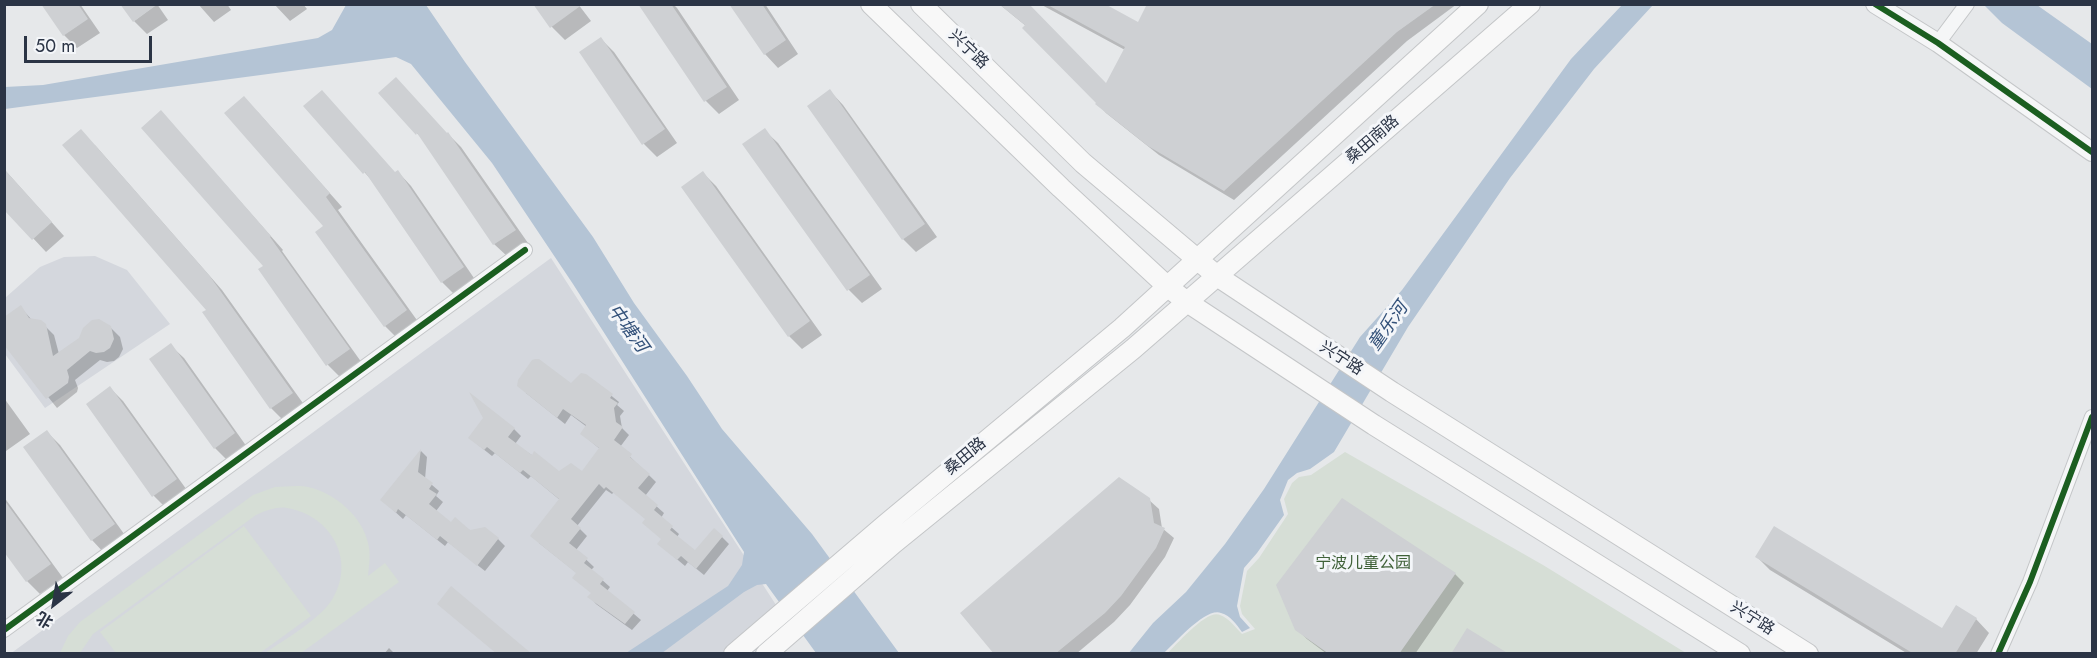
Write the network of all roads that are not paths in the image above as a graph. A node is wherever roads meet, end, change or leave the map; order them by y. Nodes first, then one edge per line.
1 (871, 4) edge
2 (921, 4) edge
3 (1478, 4) edge
4 (1530, 4) edge
5 (1875, 4) edge
6 (1963, 10) edge
7 (1938, 43) junction
8 (2092, 152) edge
9 (525, 250) dead end
10 (1198, 260) junction
11 (1217, 276) junction
12 (1168, 287) junction
13 (1187, 302) junction
14 (2092, 417) edge
15 (4, 630) edge
16 (737, 651) edge
17 (766, 654) edge
18 (1740, 654) edge
19 (1808, 654) edge
20 (1998, 654) edge

1 - 12 main road, 兴宁路
2 - 10 main road, 兴宁路
3 - 10 main road, 桑田南路
4 - 11 main road, 桑田南路
5 - 7 street
6 - 7 street
7 - 8 street
9 - 15 street
10 - 11 main road, 兴宁路
10 - 12 main road, 桑田路
11 - 13 main road, 桑田路
11 - 19 main road, 兴宁路
12 - 13 main road, 兴宁路
12 - 16 main road, 桑田路
13 - 17 main road, 桑田路
13 - 18 main road, 兴宁路
14 - 20 street

